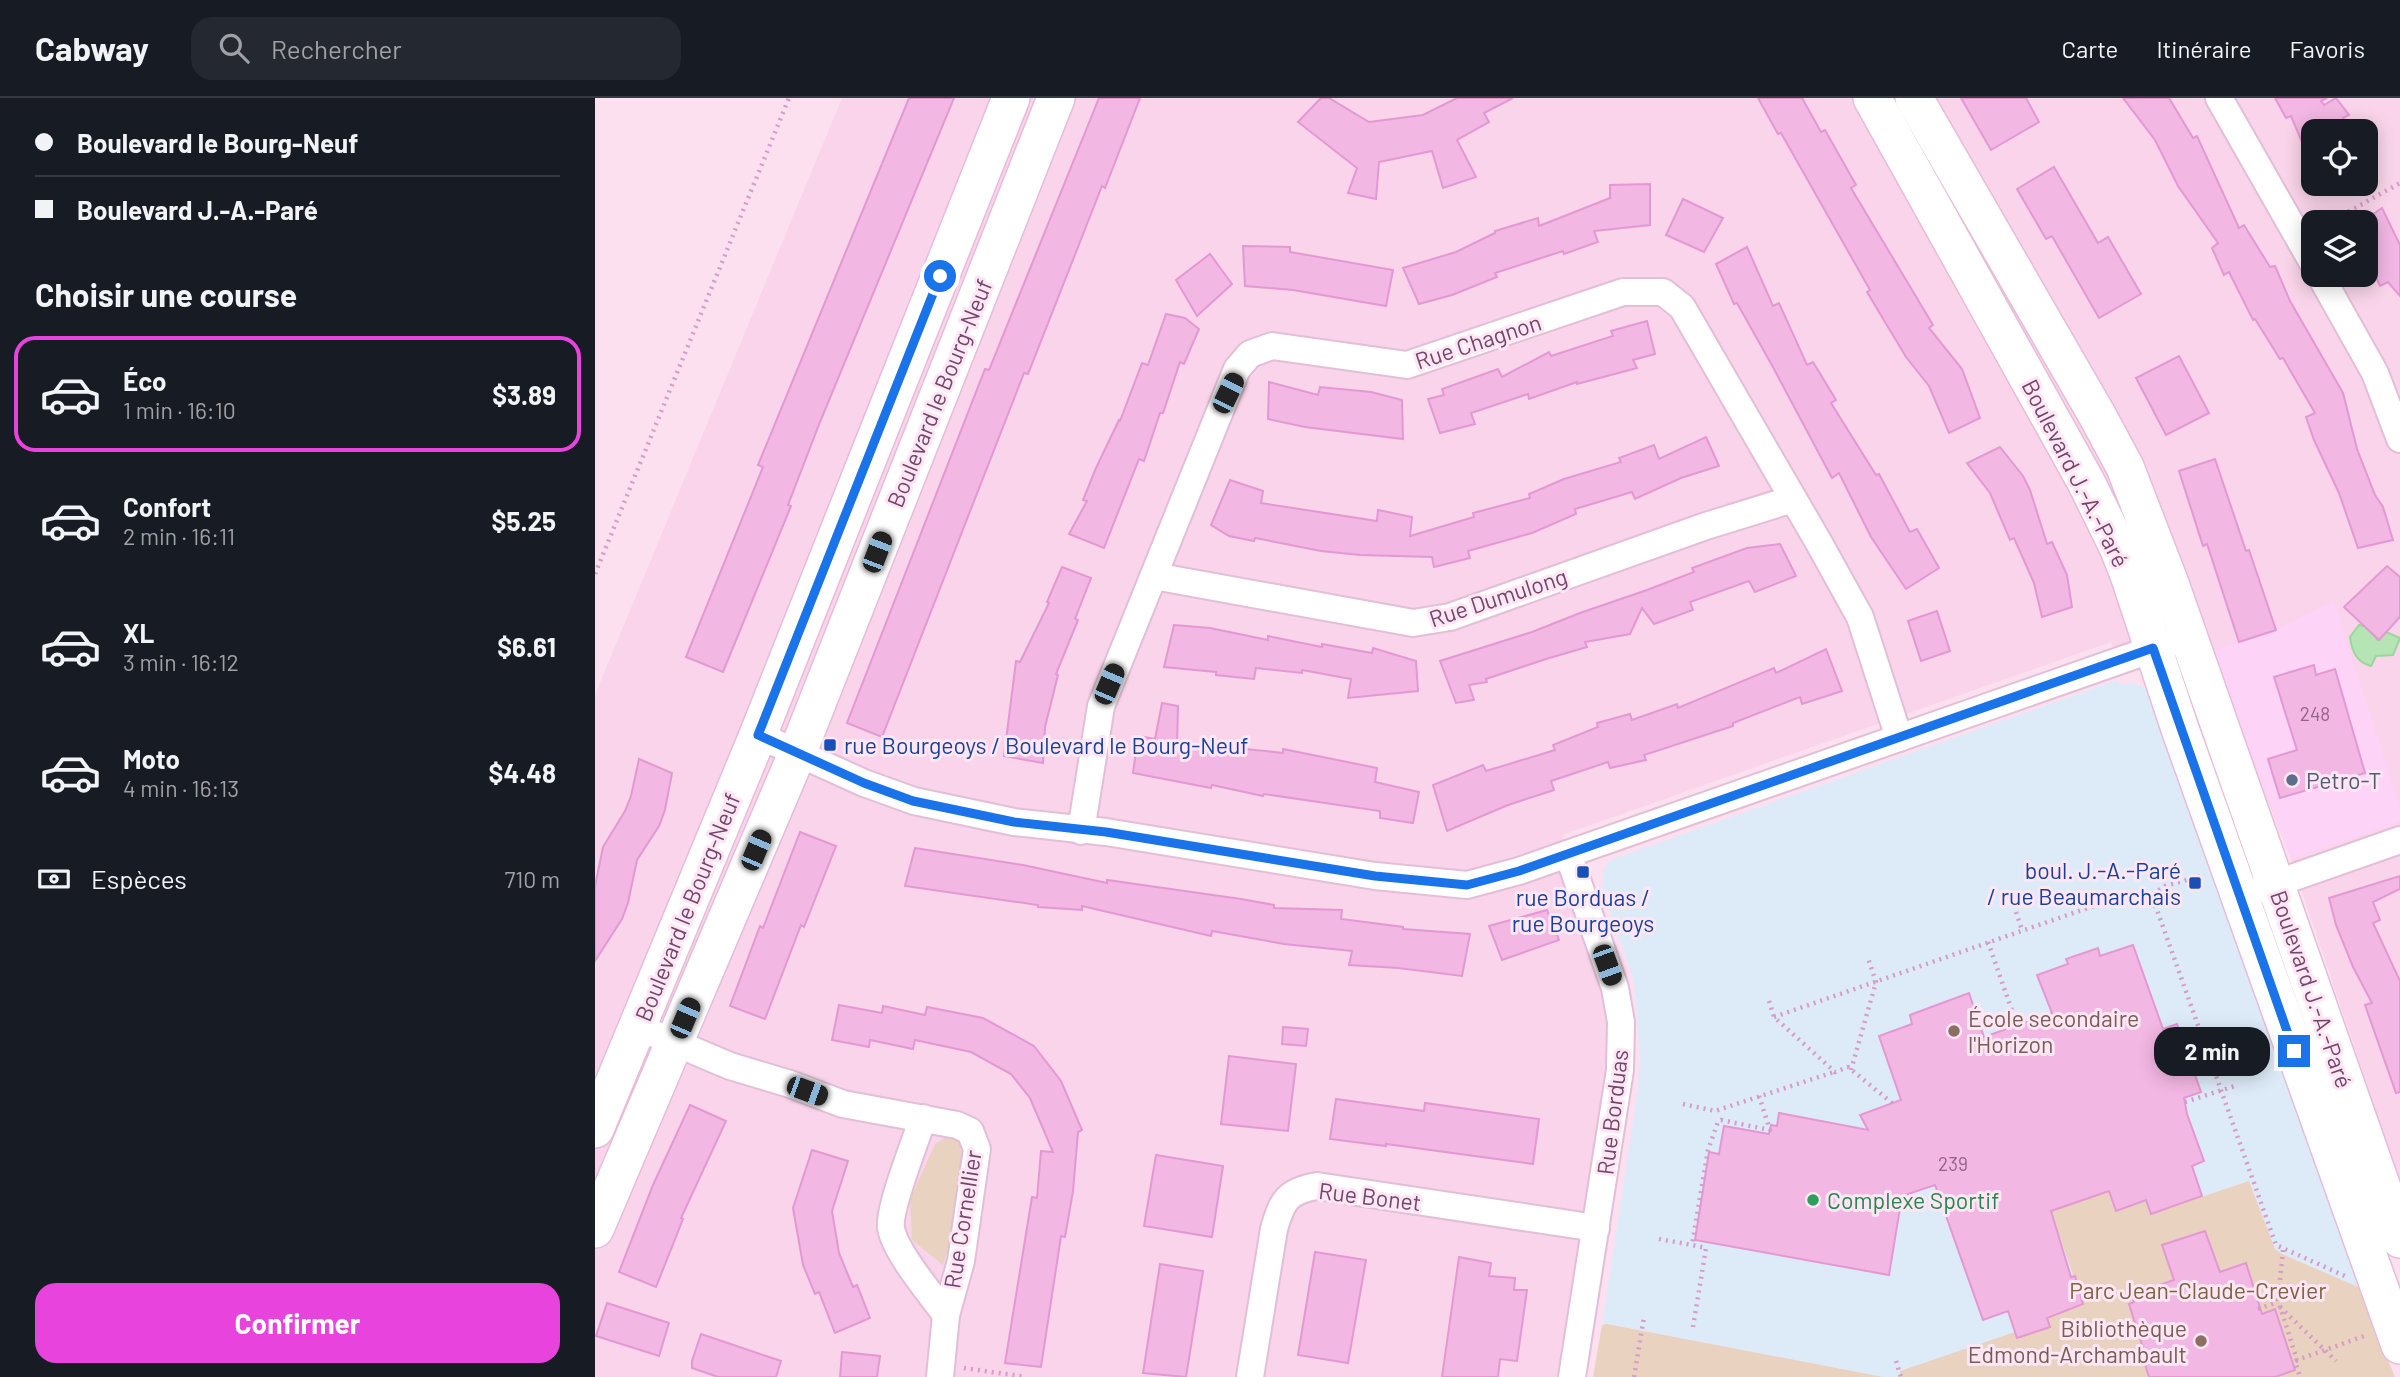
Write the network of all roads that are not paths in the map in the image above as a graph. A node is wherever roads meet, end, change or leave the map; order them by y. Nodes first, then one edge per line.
1 (1011, 98) edge
2 (1056, 98) edge
3 (1872, 98) edge
4 (1913, 98) edge
5 (2219, 98) edge
6 (2301, 242) edge
7 (2327, 287) edge
8 (2400, 439) edge
9 (1793, 499) junction
10 (1154, 576) junction
11 (2189, 637) junction
12 (2153, 648) junction
13 (758, 735) junction
14 (1899, 738) junction
15 (797, 754) junction
16 (1081, 831) junction
17 (2400, 840) edge
18 (1568, 853) junction
19 (2228, 884) junction
20 (2275, 884) junction
21 (638, 1027) junction
22 (675, 1042) junction
23 (923, 1118) junction
24 (595, 1129) edge
25 (1596, 1228) junction
26 (595, 1229) edge
27 (2400, 1239) edge
28 (946, 1315) junction
29 (2385, 1340) edge
30 (941, 1371) edge
31 (1250, 1377) edge
32 (1572, 1377) edge

1 - 13 street, Boulevard le Bourg-Neuf
2 - 15 street, Boulevard le Bourg-Neuf
3 - 12 street, Boulevard J.-A.-Paré
4 - 11 street, Boulevard J.-A.-Paré
5 - 6 street
7 - 8 street
9 - 10 street, Rue Dumulong
9 - 10 street, Rue Chagnon
9 - 14 street, Rue Chagnon
10 - 16 street, Rue Chagnon
11 - 12 street
11 - 20 street, Boulevard J.-A.-Paré
12 - 14 street
12 - 19 street, Boulevard J.-A.-Paré
13 - 15 street
13 - 21 street, Boulevard le Bourg-Neuf
14 - 18 street
15 - 16 street
15 - 22 street, Boulevard le Bourg-Neuf
16 - 18 street
17 - 20 street
18 - 25 street, Rue Borduas
19 - 20 street
19 - 29 street, Boulevard J.-A.-Paré
20 - 27 street, Boulevard J.-A.-Paré
21 - 22 street, Rue Cornellier
21 - 24 street, Boulevard le Bourg-Neuf
22 - 23 street, Rue Cornellier
22 - 26 street, Boulevard le Bourg-Neuf
23 - 28 street, Rue Cornellier
23 - 28 street, Rue Cornellier
25 - 31 street, Rue Bonet
25 - 32 street, Rue Borduas
28 - 30 street, Rue Cornellier

